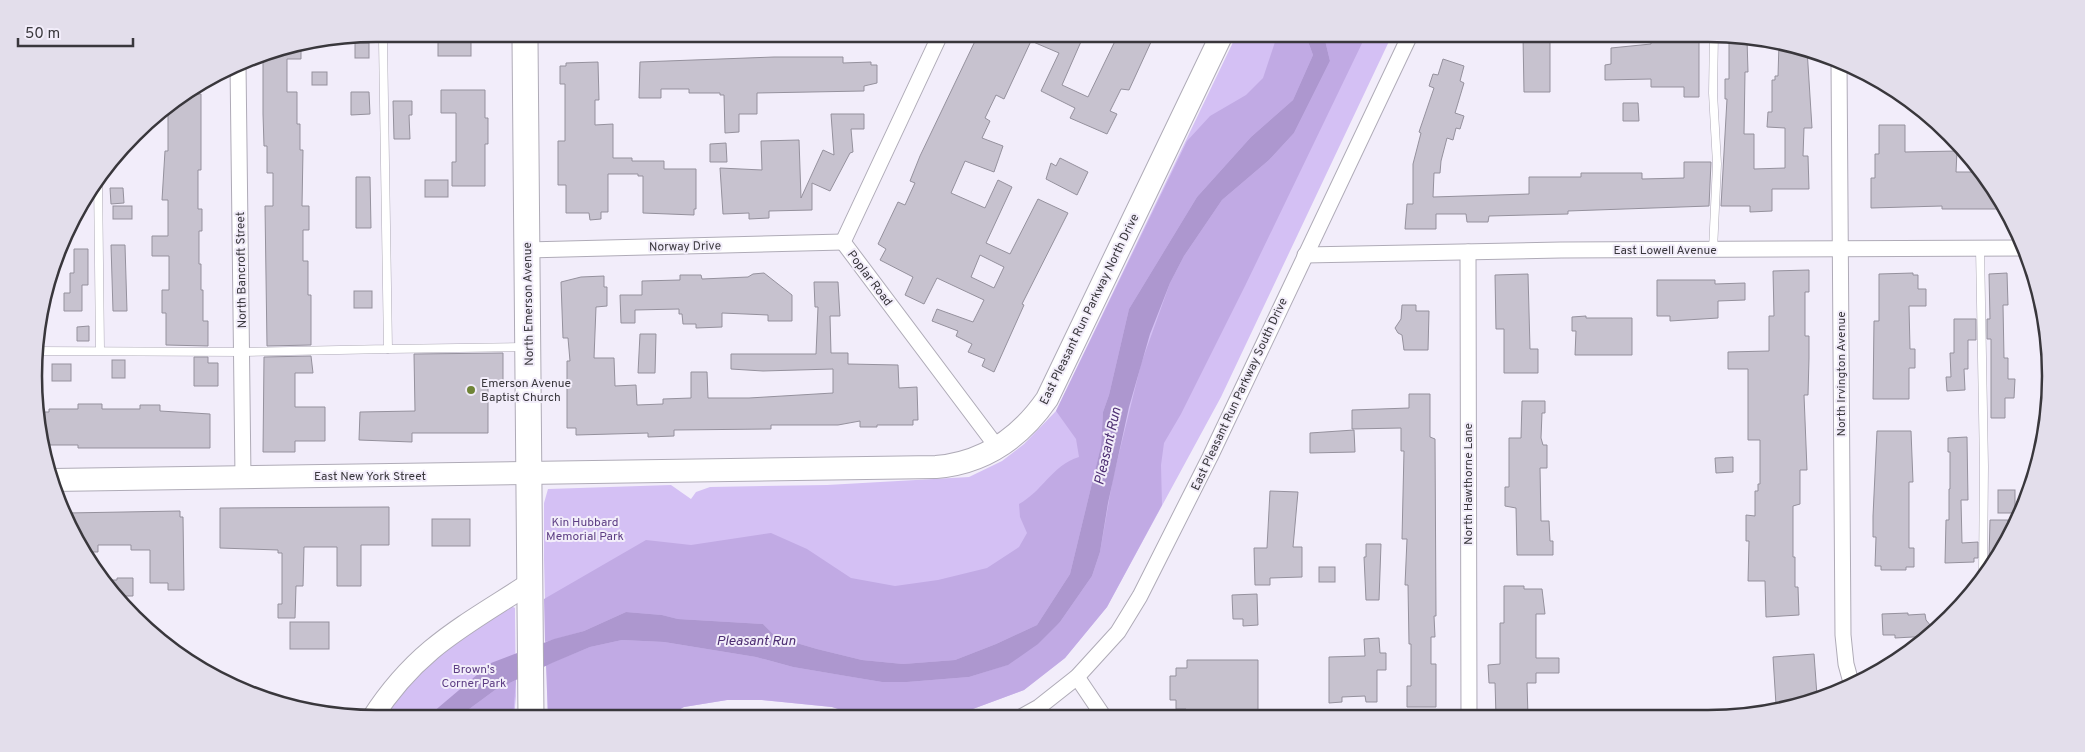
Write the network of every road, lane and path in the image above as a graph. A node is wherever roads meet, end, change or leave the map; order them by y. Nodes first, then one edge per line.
1 (383, 42) edge
2 (525, 42) edge
3 (937, 42) edge
4 (1219, 42) edge
5 (1407, 42) edge
6 (1714, 42) edge
7 (1839, 69) edge
8 (238, 72) edge
9 (98, 192) edge
10 (843, 242) junction
11 (1980, 248) junction
12 (2017, 248) edge
13 (1841, 249) junction
14 (527, 250) junction
15 (1712, 250) junction
16 (1468, 252) junction
17 (1305, 255) junction
18 (528, 346) junction
19 (388, 349) junction
20 (100, 350) junction
21 (43, 351) edge
22 (242, 352) junction
23 (997, 446) junction
24 (687, 471) joint
25 (530, 475) junction
26 (243, 477) junction
27 (59, 480) edge
28 (1983, 565) edge
29 (530, 582) junction
30 (1077, 677) junction
31 (1850, 678) edge
32 (377, 710) edge
33 (531, 710) edge
34 (1034, 710) edge
35 (1099, 710) edge
36 (1469, 710) edge

1 - 19 lane
2 - 14 main road, North Emerson Avenue
3 - 10 street, Poplar Road
4 - 23 main road, East Pleasant Run Parkway North Drive
5 - 17 street, East Pleasant Run Parkway South Drive
6 - 15 lane
7 - 13 street, North Irvington Avenue
8 - 22 street, North Bancroft Street
9 - 20 lane
10 - 14 street, Norway Drive
10 - 23 street, Poplar Road
11 - 12 street, East Lowell Avenue
11 - 13 street, East Lowell Avenue
11 - 28 lane
13 - 15 street, East Lowell Avenue
13 - 31 street, North Irvington Avenue
14 - 18 main road, North Emerson Avenue
15 - 16 street, East Lowell Avenue
16 - 17 street, East Lowell Avenue
16 - 36 street, North Hawthorne Lane
17 - 30 street, East Pleasant Run Parkway South Drive
18 - 19 lane
18 - 25 main road, North Emerson Avenue
19 - 22 lane
20 - 21 lane
20 - 22 lane
22 - 26 street, North Bancroft Street
23 - 24 main road, East Pleasant Run Parkway North Drive
24 - 25 main road, East New York Street
25 - 26 main road, East New York Street
25 - 29 main road, North Emerson Avenue
26 - 27 main road, East New York Street
29 - 32 street
29 - 33 main road, North Emerson Avenue
30 - 34 street, East Pleasant Run Parkway South Drive
30 - 35 street

